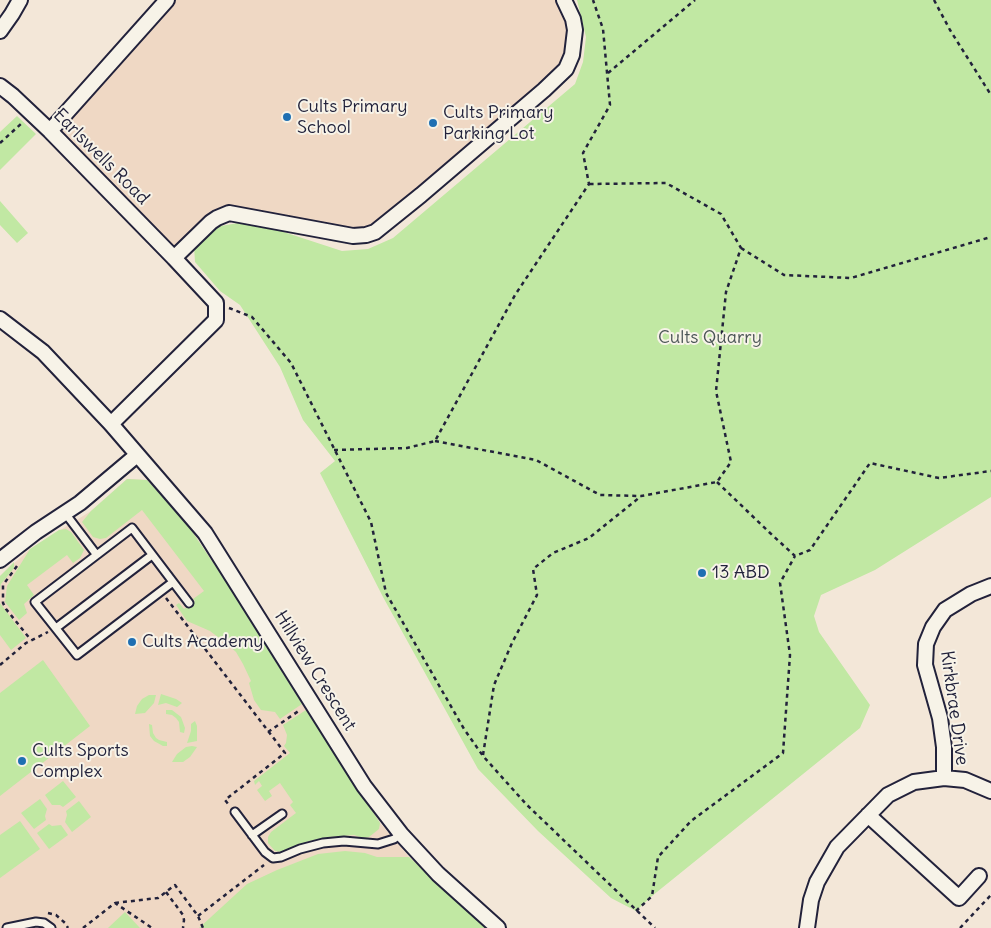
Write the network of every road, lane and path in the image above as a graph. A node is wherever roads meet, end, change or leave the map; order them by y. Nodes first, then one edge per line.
1 (20, 0) edge
2 (167, 0) edge
3 (564, 0) edge
4 (593, 0) edge
5 (695, 0) edge
6 (934, 0) edge
7 (0, 31) edge
8 (607, 73) junction
9 (0, 86) edge
10 (991, 95) edge
11 (32, 114) junction
12 (50, 131) junction
13 (0, 143) edge
14 (590, 184) junction
15 (991, 237) edge
16 (741, 248) junction
17 (174, 258) junction
18 (216, 303) junction
19 (0, 319) edge
20 (111, 424) junction
21 (435, 440) junction
22 (334, 450) junction
23 (137, 455) junction
24 (991, 471) edge
25 (717, 482) junction
26 (641, 496) junction
27 (65, 513) junction
28 (96, 554) junction
29 (152, 555) junction
30 (5, 556) edge
31 (795, 556) junction
32 (173, 582) junction
33 (991, 586) edge
34 (160, 591) junction
35 (189, 604) dead end
36 (56, 628) junction
37 (31, 640) junction
38 (0, 660) edge
39 (1, 664) edge
40 (304, 707) dead end
41 (268, 732) junction
42 (483, 756) junction
43 (944, 778) junction
44 (991, 791) edge
45 (235, 812) joint
46 (282, 814) dead end
47 (868, 815) junction
48 (401, 834) junction
49 (252, 835) junction
50 (273, 858) junction
51 (979, 876) dead end
52 (166, 892) junction
53 (991, 895) edge
54 (116, 903) junction
55 (636, 911) junction
56 (198, 916) junction
57 (7, 928) edge
58 (50, 928) edge
59 (83, 928) edge
60 (152, 928) edge
61 (183, 928) edge
62 (203, 928) edge
63 (498, 928) edge
64 (654, 928) edge
65 (807, 928) edge
66 (960, 928) edge

1 - 7 street
2 - 12 street
3 - 17 street
4 - 8 path
5 - 8 path
6 - 10 path
8 - 14 path
9 - 11 street, Earlswells Road
11 - 12 street, Earlswells Road
11 - 13 path
12 - 17 street, Earlswells Road
14 - 16 path
14 - 21 path
15 - 16 path
16 - 25 path
17 - 18 street, Earlswells Road
18 - 20 street
18 - 22 path
19 - 20 street, Hillview Crescent
20 - 23 street, Hillview Crescent
21 - 22 path
21 - 26 path
22 - 42 path
23 - 27 street
23 - 48 street, Hillview Crescent
24 - 31 path
25 - 26 path
25 - 31 path
26 - 42 path
27 - 28 lane
27 - 30 street
28 - 29 lane
28 - 36 lane
29 - 32 lane
29 - 36 lane
30 - 37 path
31 - 55 path
32 - 34 lane
32 - 35 lane
33 - 43 street, Kirkbrae Drive
34 - 36 lane
34 - 41 path
36 - 37 path
37 - 39 path
38 - 39 path
40 - 41 path
41 - 45 path
42 - 55 path
43 - 44 street
43 - 47 street
45 - 49 lane
46 - 49 lane
47 - 51 street
47 - 65 street
48 - 50 lane
48 - 63 street, Hillview Crescent
49 - 50 lane
50 - 56 path
52 - 54 path
52 - 56 path
52 - 61 path
53 - 66 path
54 - 59 path
54 - 60 path
55 - 64 path
56 - 62 path
57 - 58 lane

